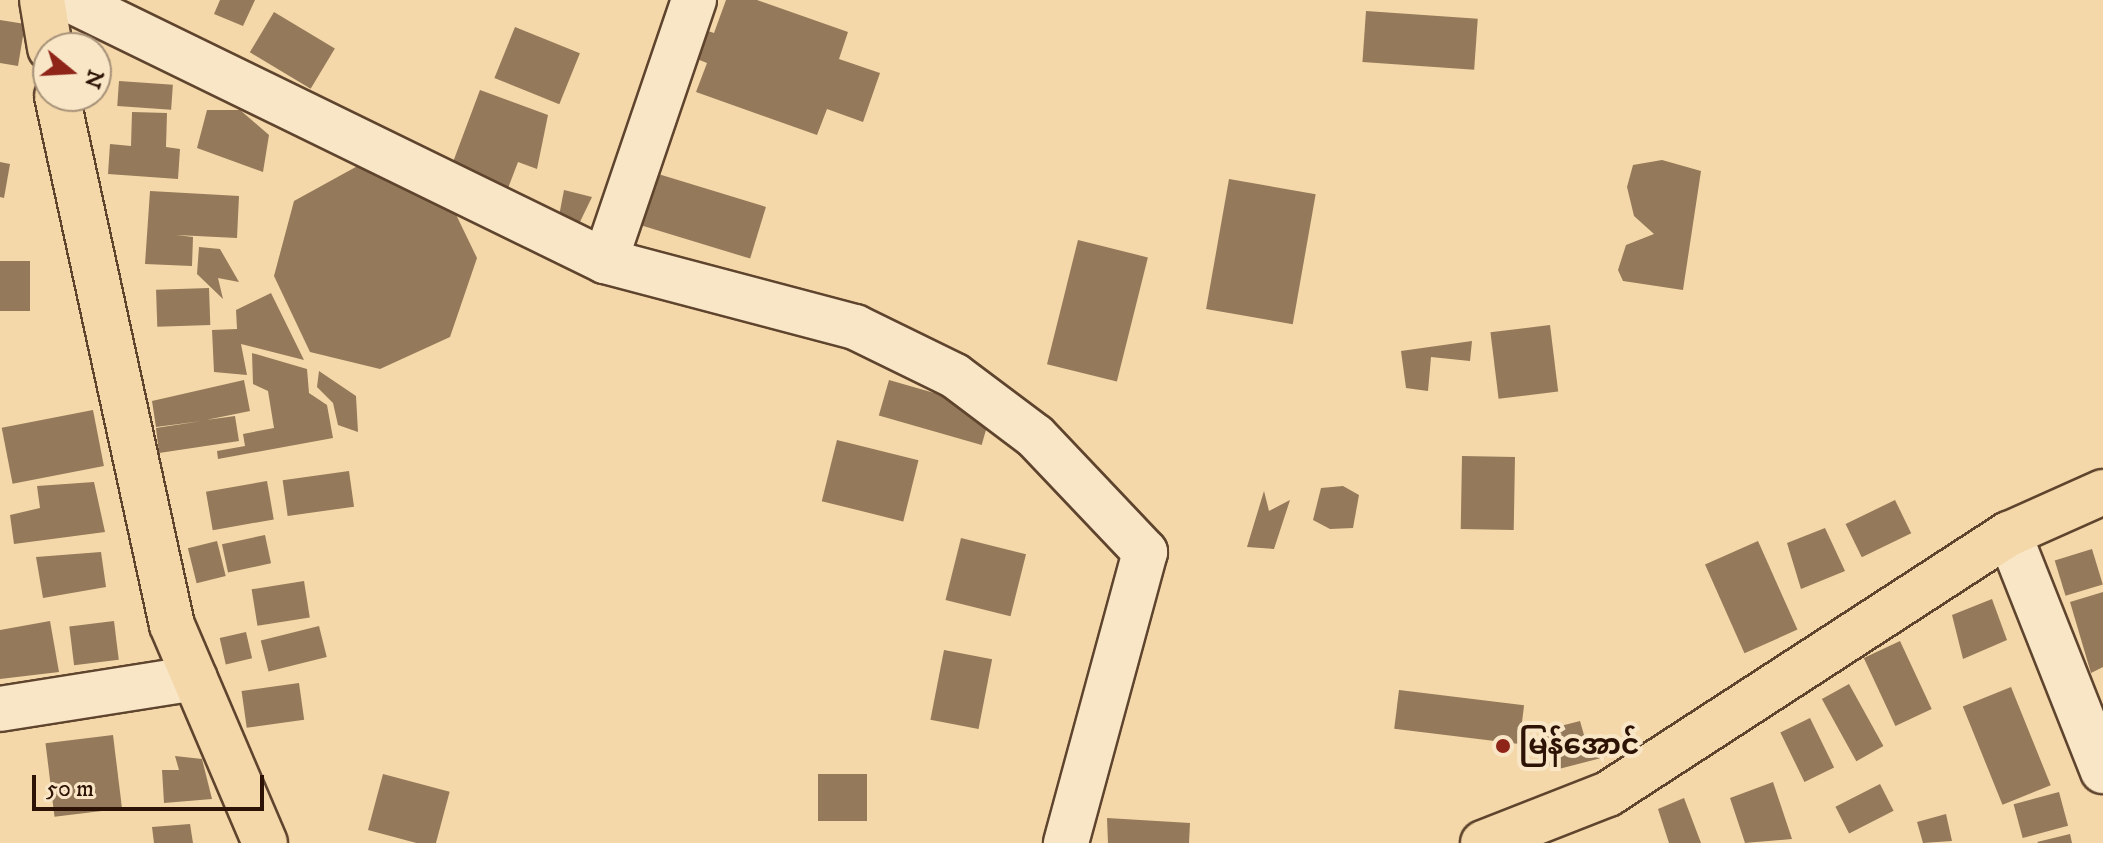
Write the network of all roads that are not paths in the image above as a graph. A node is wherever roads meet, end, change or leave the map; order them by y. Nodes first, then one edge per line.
1 (42, 0) edge
2 (70, 0) edge
3 (694, 0) edge
4 (47, 32) edge
5 (60, 112) edge
6 (605, 261) junction
7 (2103, 492) edge
8 (2009, 534) junction
9 (195, 678) junction
10 (0, 709) edge
11 (2103, 771) edge
12 (265, 843) edge
13 (1066, 843) edge
14 (1483, 843) edge

1 - 4 main road
2 - 6 street
3 - 6 street
5 - 9 main road
6 - 13 street
7 - 8 main road
8 - 11 street
8 - 14 main road
9 - 10 street
9 - 12 main road

